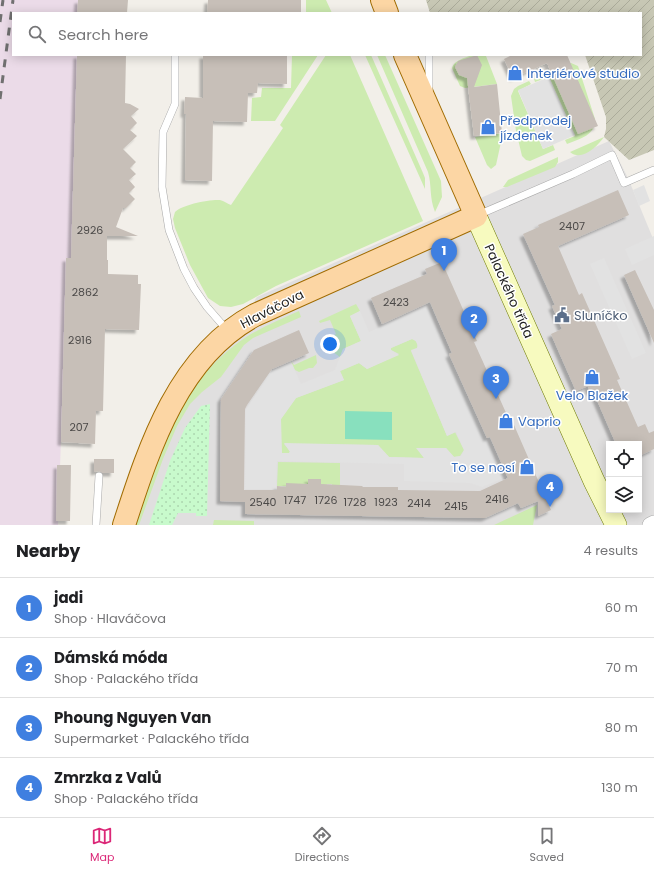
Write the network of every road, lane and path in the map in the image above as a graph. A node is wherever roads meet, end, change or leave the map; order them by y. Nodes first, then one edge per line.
1 (378, 0) edge
2 (382, 0) edge
3 (385, 12) edge
4 (386, 12) edge
5 (176, 56) edge
6 (405, 56) edge
7 (429, 56) edge
8 (428, 108) junction
9 (618, 149) dead end
10 (612, 155) junction
11 (654, 170) edge
12 (476, 216) junction
13 (229, 332) junction
14 (99, 476) dead end
15 (654, 523) edge
16 (96, 525) edge
17 (124, 525) edge
18 (616, 525) edge
19 (650, 525) edge

1 - 3 lane
2 - 4 main road
5 - 13 lane
6 - 8 main road, Palackého třída
7 - 8 lane
8 - 12 main road, Palackého třída
9 - 10 lane
10 - 11 lane
10 - 12 lane
12 - 13 main road, Hlaváčova
12 - 18 street, Palackého třída
13 - 17 main road, Hlaváčova
14 - 16 lane
15 - 19 street

